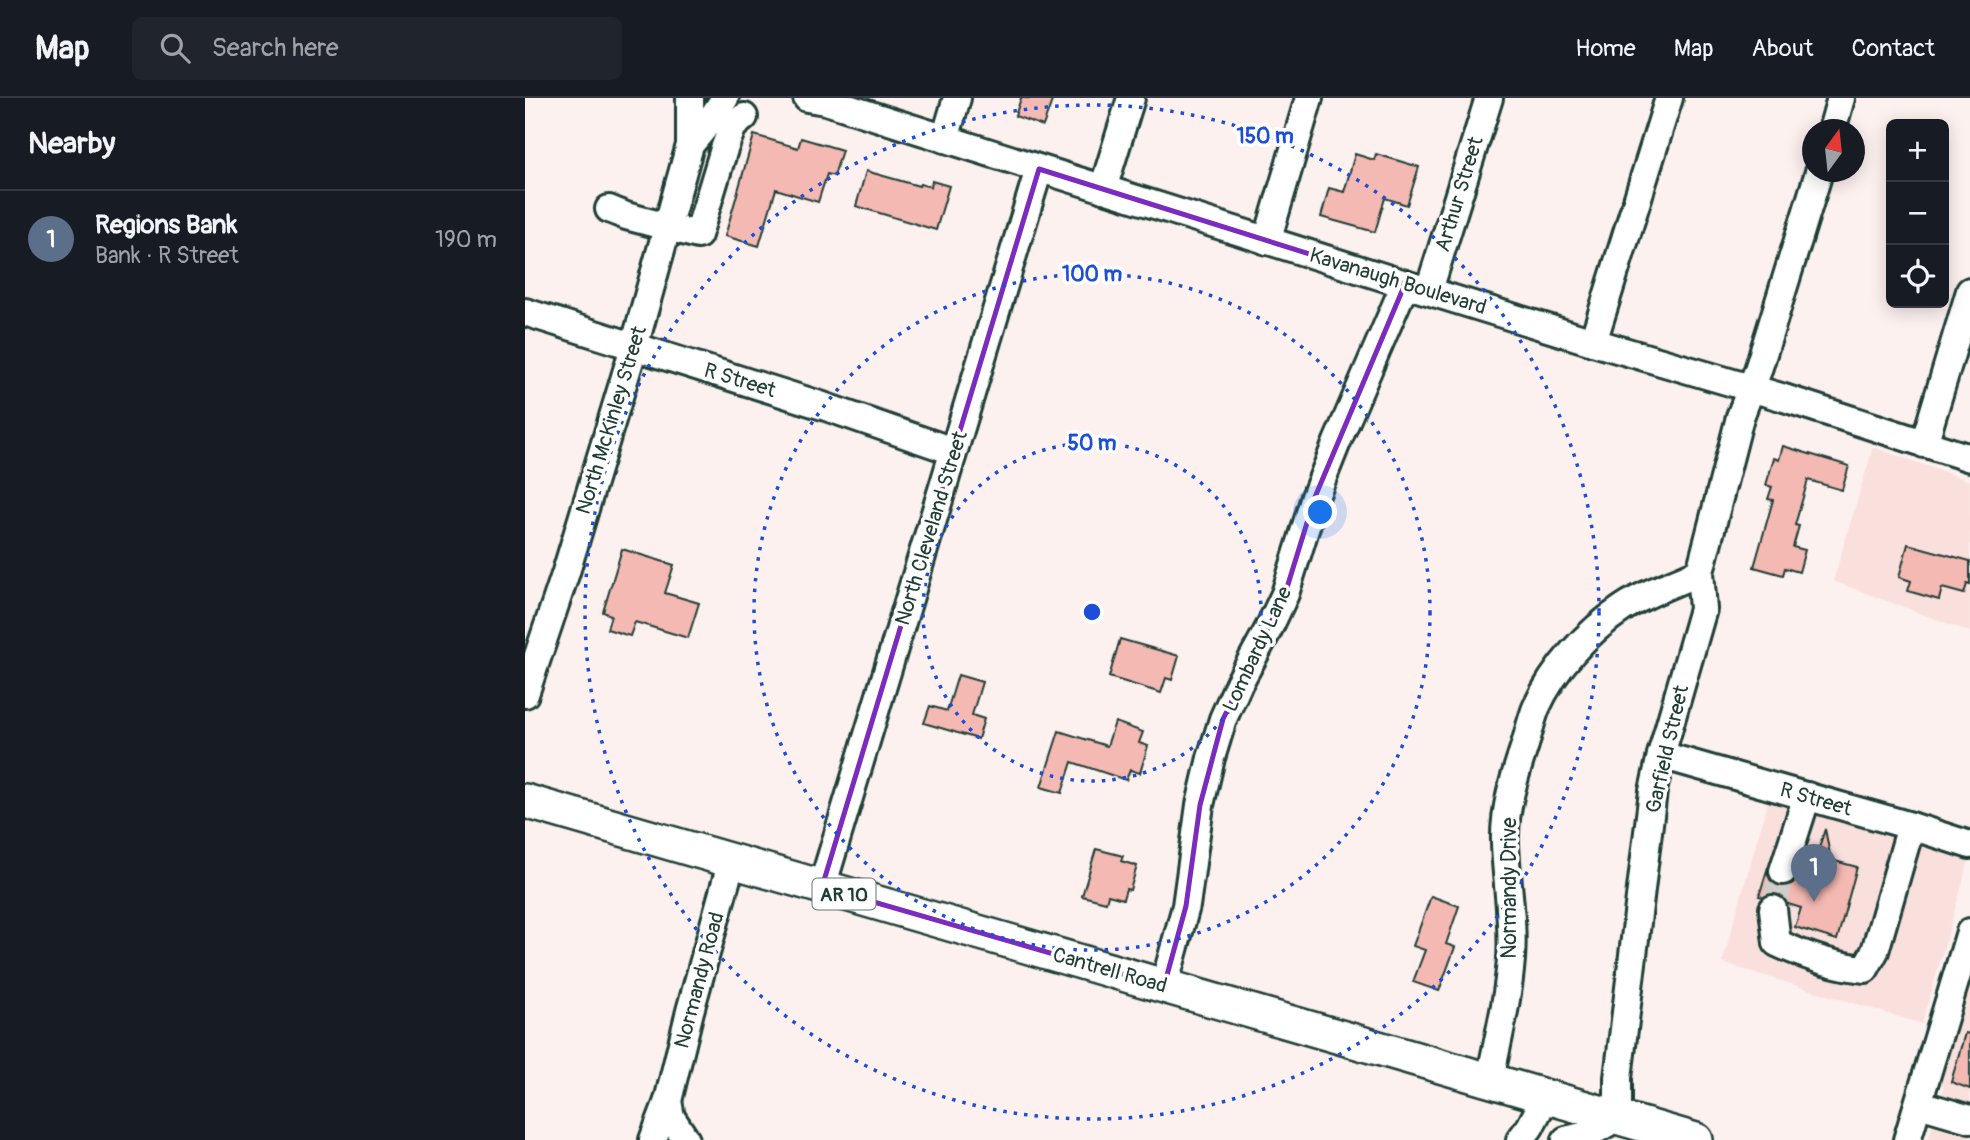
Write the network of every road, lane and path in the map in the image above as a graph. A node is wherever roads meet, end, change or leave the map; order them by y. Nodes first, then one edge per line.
1 (690, 98) edge
2 (725, 98) edge
3 (957, 98) edge
4 (1132, 98) edge
5 (1309, 98) edge
6 (1489, 98) edge
7 (1669, 98) edge
8 (1841, 98) edge
9 (819, 99) edge
10 (744, 117) dead end
11 (1835, 119) edge
12 (945, 139) junction
13 (690, 145) junction
14 (1039, 169) junction
15 (1816, 182) edge
16 (1103, 189) junction
17 (609, 209) dead end
18 (667, 228) junction
19 (1267, 241) junction
20 (1417, 287) junction
21 (1970, 291) edge
22 (525, 312) edge
23 (1593, 342) junction
24 (634, 347) junction
25 (1751, 390) junction
26 (1924, 444) junction
27 (953, 451) junction
28 (1970, 458) edge
29 (1700, 572) junction
30 (536, 622) edge
31 (525, 694) edge
32 (1661, 755) junction
33 (1807, 796) junction
34 (525, 801) edge
35 (1911, 826) junction
36 (1970, 845) edge
37 (732, 860) junction
38 (1783, 871) tunnel mouth
39 (823, 887) junction
40 (1773, 909) tunnel mouth
41 (1970, 932) edge
42 (1164, 986) junction
43 (1490, 1079) junction
44 (1546, 1096) junction
45 (668, 1101) junction
46 (1919, 1104) junction
47 (1618, 1117) junction
48 (1970, 1119) edge
49 (653, 1140) edge
50 (686, 1140) edge
51 (1520, 1140) edge
52 (1566, 1140) edge
53 (1696, 1140) edge
54 (1907, 1140) edge

1 - 13 street
2 - 13 street
3 - 12 street
4 - 16 street
5 - 19 street
6 - 20 street, Arthur Street
7 - 23 street
8 - 11 street
9 - 12 street, Kavanaugh Boulevard
10 - 18 street
12 - 14 street, Kavanaugh Boulevard
13 - 18 street, North McKinley Street
14 - 16 street, Kavanaugh Boulevard
14 - 27 street, North Cleveland Street
15 - 25 street, Garfield Street
16 - 19 street, Kavanaugh Boulevard
17 - 18 street
18 - 24 street, North McKinley Street
19 - 20 street, Kavanaugh Boulevard
20 - 23 street, Kavanaugh Boulevard
20 - 42 street, Lombardy Lane
21 - 26 street
22 - 24 street, R Street
23 - 25 street, Kavanaugh Boulevard
24 - 27 street, R Street
24 - 30 street, North McKinley Street
25 - 26 street, Kavanaugh Boulevard
25 - 29 street, Garfield Street
26 - 28 street, Kavanaugh Boulevard
27 - 39 street, North Cleveland Street
29 - 32 street, Garfield Street
29 - 43 street, Normandy Drive
30 - 31 street, North McKinley Street
32 - 33 street, R Street
32 - 47 street, Garfield Street
33 - 35 street, R Street
33 - 38 street
34 - 37 main road, Cantrell Road / AR 10
35 - 36 street, R Street
35 - 40 street
37 - 39 main road, Cantrell Road / AR 10
37 - 45 street, Normandy Road
39 - 42 main road, Cantrell Road / AR 10
41 - 46 street
42 - 43 main road, Cantrell Road / AR 10
43 - 44 main road, Cantrell Road / AR 10
44 - 47 main road, Cantrell Road / AR 10
44 - 51 street
45 - 49 street, Normandy Road
45 - 50 street
46 - 48 street
46 - 54 street
47 - 52 street
47 - 53 main road, Cantrell Road / AR 10

